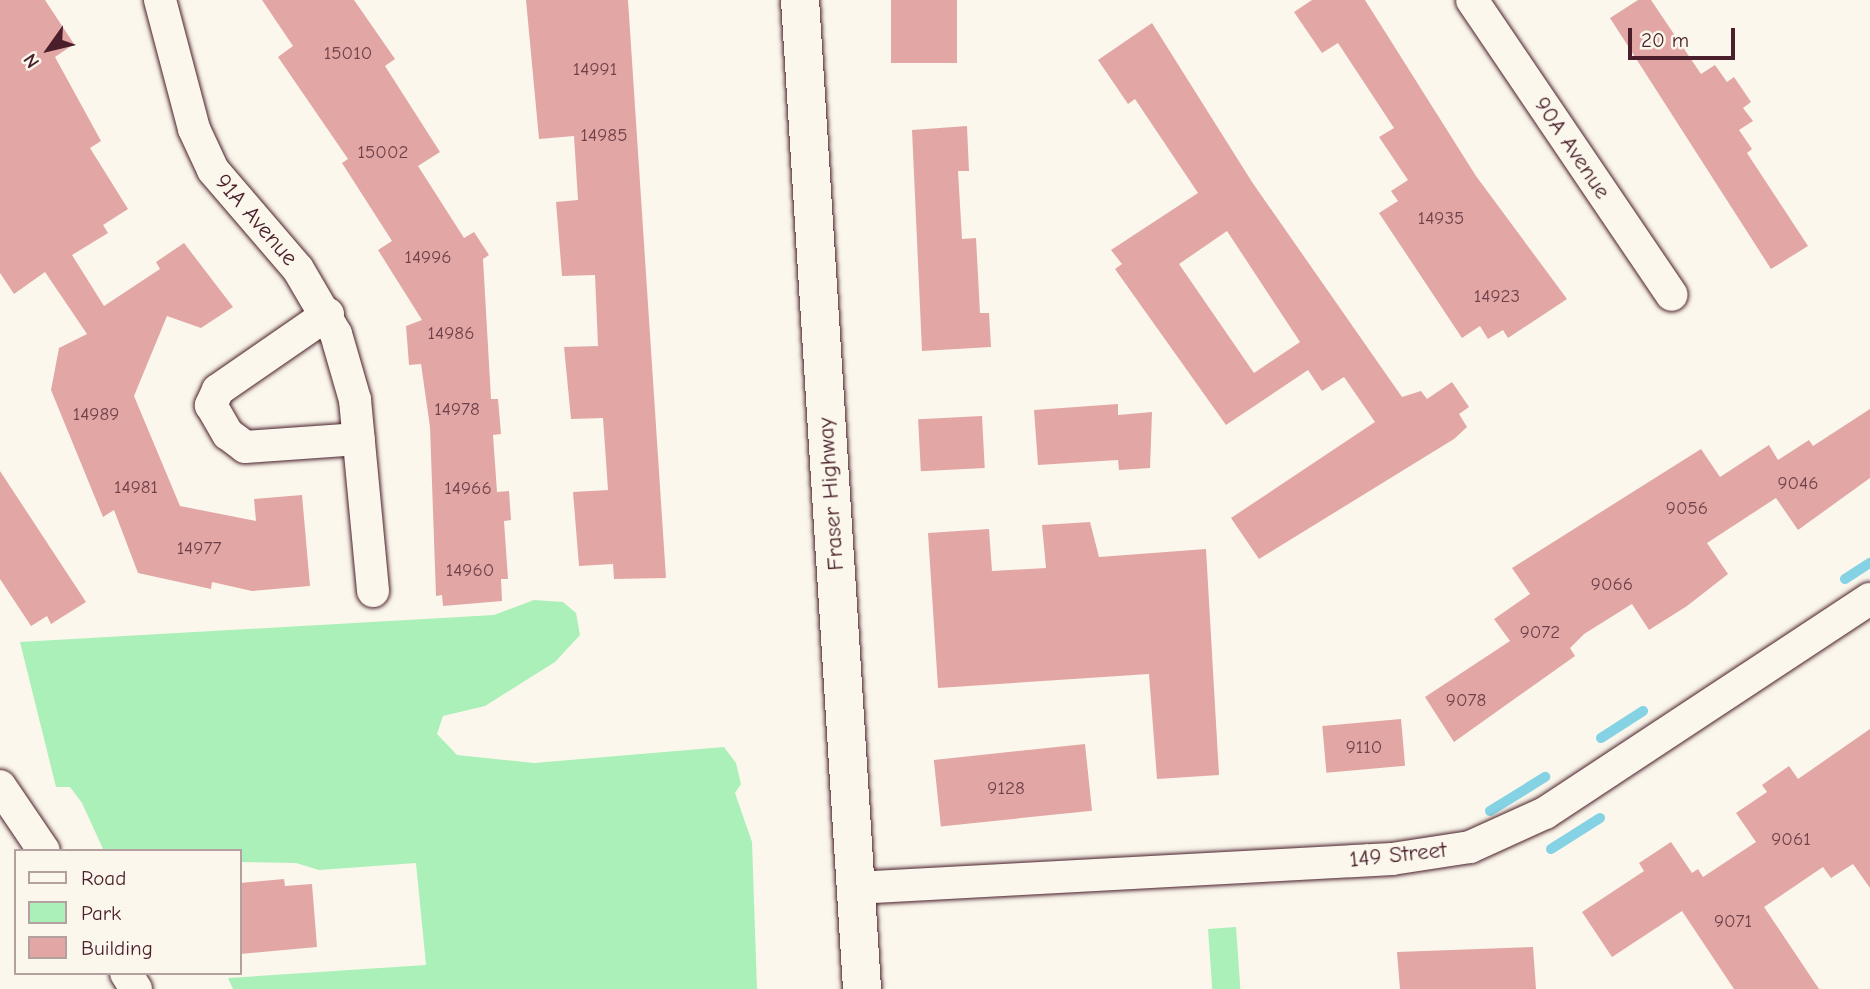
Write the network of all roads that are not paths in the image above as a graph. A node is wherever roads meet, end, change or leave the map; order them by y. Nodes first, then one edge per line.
1 (160, 0) edge
2 (800, 0) edge
3 (1472, 0) edge
4 (1672, 295) dead end
5 (328, 314) junction
6 (359, 439) junction
7 (373, 591) dead end
8 (1870, 600) edge
9 (0, 786) edge
10 (43, 849) edge
11 (855, 888) junction
12 (862, 989) edge

1 - 5 street, 91A Avenue
2 - 11 main road, Fraser Highway
3 - 4 street, 90A Avenue
5 - 6 street, 91A Avenue
5 - 6 street
6 - 7 street, 91A Avenue
8 - 11 street, 149 Street
9 - 10 street
11 - 12 main road, Fraser Highway

